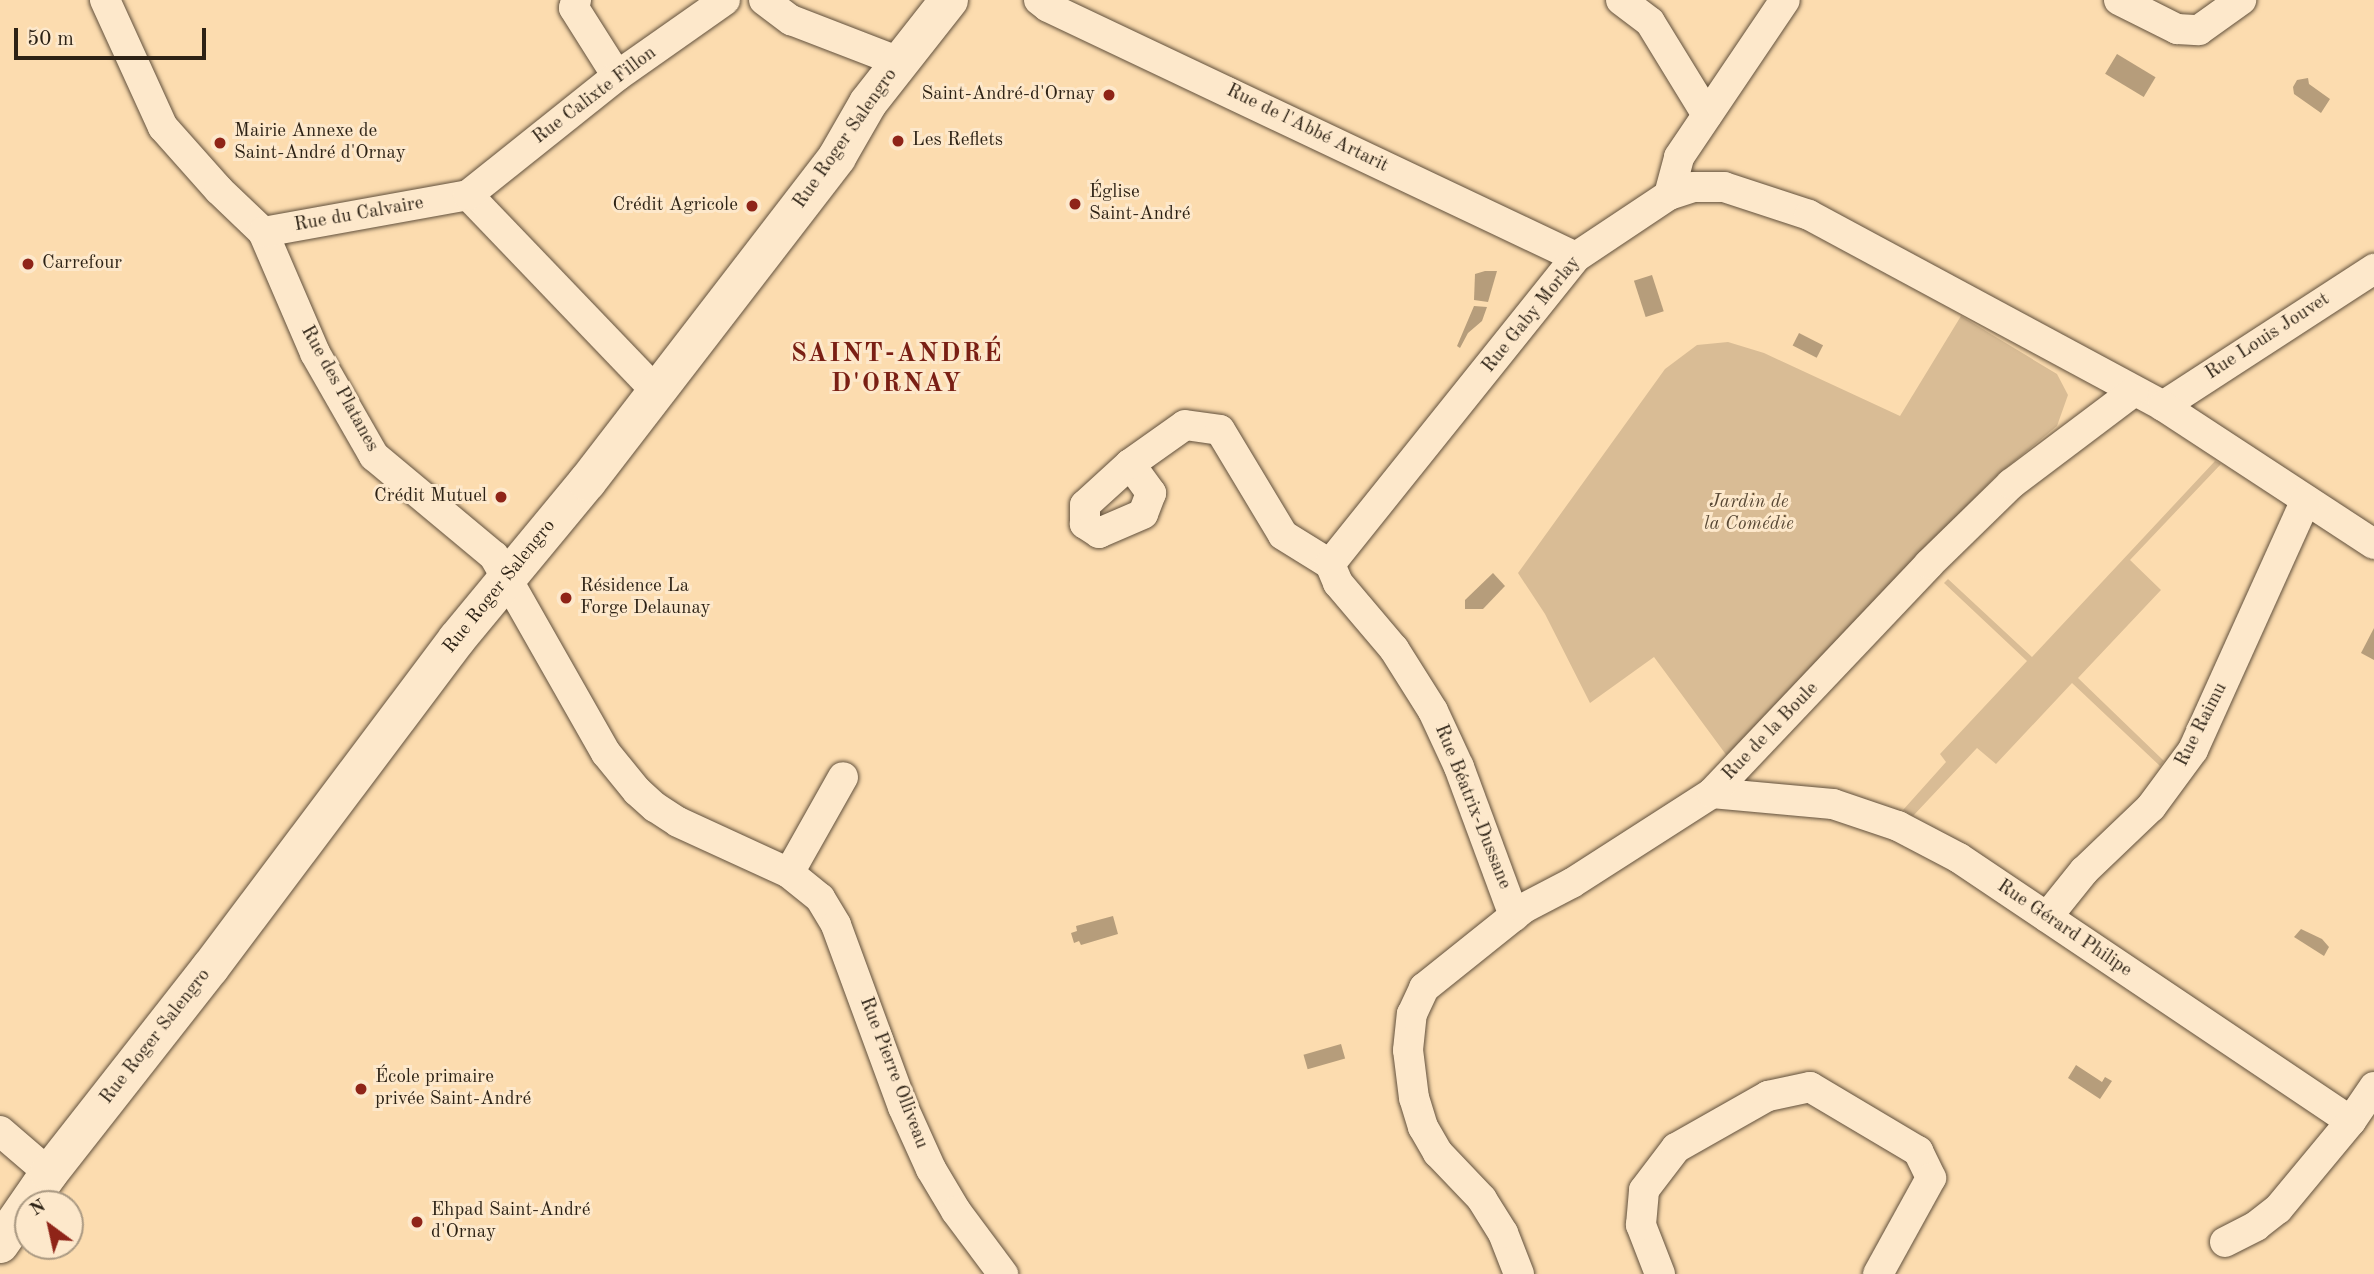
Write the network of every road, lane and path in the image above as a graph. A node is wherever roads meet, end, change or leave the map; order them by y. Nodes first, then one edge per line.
1 (104, 0) edge
2 (576, 0) edge
3 (725, 0) edge
4 (764, 0) edge
5 (949, 0) edge
6 (1039, 0) edge
7 (1620, 0) edge
8 (1785, 0) edge
9 (2119, 0) edge
10 (2241, 0) edge
11 (900, 62) junction
12 (617, 76) junction
13 (1707, 114) junction
14 (468, 195) junction
15 (1669, 195) junction
16 (263, 232) junction
17 (1576, 257) junction
18 (2374, 269) edge
19 (656, 391) junction
20 (2133, 392) junction
21 (2163, 406) junction
22 (1130, 464) dead end
23 (2306, 500) junction
24 (2374, 544) edge
25 (1330, 564) junction
26 (506, 579) junction
27 (843, 777) dead end
28 (1712, 793) junction
29 (789, 873) junction
30 (1514, 916) junction
31 (2047, 917) junction
32 (2374, 1087) edge
33 (2351, 1121) junction
34 (0, 1131) edge
35 (49, 1173) junction
36 (0, 1223) edge
37 (2225, 1242) dead end
38 (0, 1244) edge
39 (1003, 1274) edge
40 (1519, 1274) edge
41 (1660, 1274) edge
42 (1878, 1274) edge

1 - 16 street
2 - 12 street
3 - 12 street, Rue Calixte Fillon
4 - 11 street
5 - 11 main road, Rue Roger Salengro
6 - 17 street, Rue de l'Abbé Artarit
7 - 13 street
8 - 13 street
9 - 10 street
11 - 19 main road, Rue Roger Salengro
12 - 14 street, Rue Calixte Fillon
13 - 15 street
14 - 16 street, Rue du Calvaire
14 - 19 street
15 - 17 street, Rue Gaby Morlay
15 - 20 street, Rue Gaby Morlay
16 - 26 street, Rue des Platanes
17 - 25 street, Rue Gaby Morlay
18 - 21 street, Rue Louis Jouvet
19 - 26 main road, Rue Roger Salengro
20 - 21 street
20 - 28 street, Rue de la Boule
21 - 23 street
22 - 25 street
23 - 24 street
23 - 31 street, Rue Raimu
25 - 30 street, Rue Béatrix-Dussane
26 - 29 street, Rue Pierre Olliveau
26 - 35 main road, Rue Roger Salengro
27 - 29 street
28 - 30 street, Rue de la Boule
28 - 31 street, Rue Gérard Philipe
29 - 39 street, Rue Pierre Olliveau
30 - 40 street, Rue de la Boule
31 - 33 street, Rue Gérard Philipe
32 - 33 street
33 - 37 street
34 - 35 street
35 - 36 main road, Rue Roger Salengro
35 - 38 main road, Rue Roger Salengro
41 - 42 street

